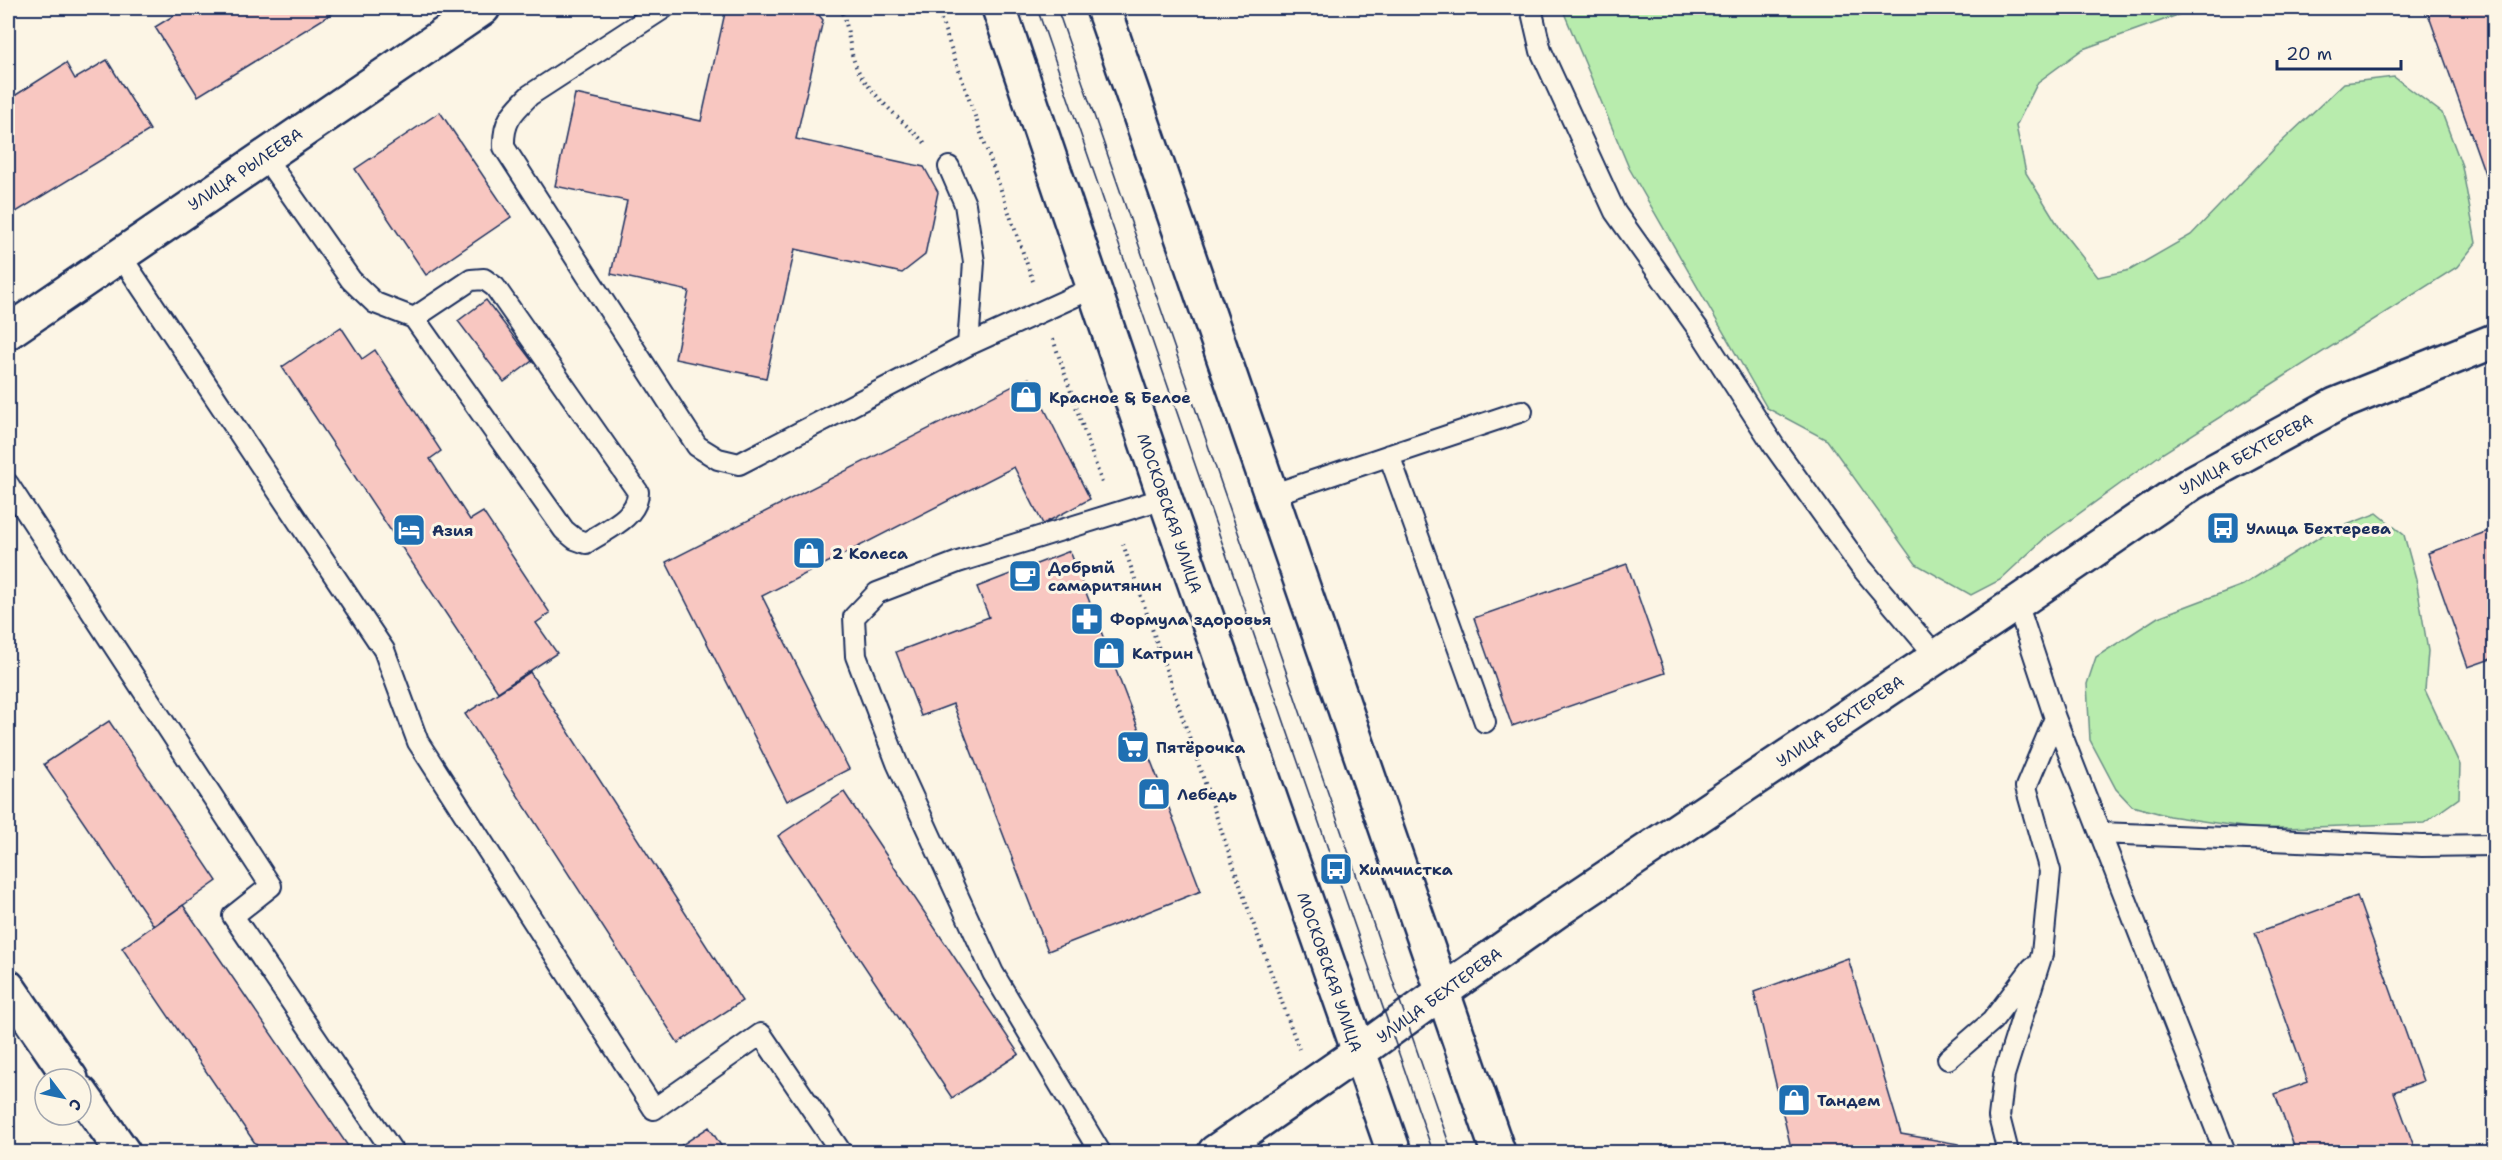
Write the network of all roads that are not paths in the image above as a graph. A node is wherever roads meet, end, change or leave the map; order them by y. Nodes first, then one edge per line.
1 (483, 8) edge
2 (664, 8) edge
3 (999, 8) edge
4 (1103, 8) edge
5 (1532, 8) edge
6 (264, 156) junction
7 (949, 167) road end
8 (120, 255) junction
9 (1093, 288) junction
10 (414, 318) junction
11 (8, 332) edge
12 (2494, 341) edge
13 (968, 345) junction
14 (1522, 411) dead end
15 (1389, 456) junction
16 (8, 484) edge
17 (1271, 495) junction
18 (1165, 498) junction
19 (2017, 603) junction
20 (1936, 656) junction
21 (2055, 718) junction
22 (1485, 722) dead end
23 (2100, 833) junction
24 (2494, 845) edge
25 (2042, 954) junction
26 (8, 987) edge
27 (1442, 992) junction
28 (1358, 1053) junction
29 (1948, 1059) dead end
30 (64, 1067) edge
31 (93, 1110) edge
32 (123, 1152) edge
33 (393, 1152) edge
34 (841, 1152) edge
35 (1100, 1152) edge
36 (1215, 1152) edge
37 (1394, 1152) edge
38 (1498, 1152) edge
39 (2008, 1152) edge
40 (2225, 1152) edge

1 - 6 main road, УЛИЦА РЫЛЕЕВА
2 - 13 lane
3 - 9 main road, МОСКОВСКАЯ УЛИЦА
4 - 17 main road
5 - 20 lane
6 - 8 main road, УЛИЦА РЫЛЕЕВА
6 - 10 lane
7 - 13 lane
8 - 11 main road, УЛИЦА РЫЛЕЕВА
8 - 34 lane
9 - 13 lane
9 - 18 main road, МОСКОВСКАЯ УЛИЦА
10 - 10 lane
12 - 19 main road, УЛИЦА БЕХТЕРЕВА
14 - 15 lane
15 - 17 lane
15 - 22 lane
16 - 33 lane
17 - 27 main road
18 - 28 main road, МОСКОВСКАЯ УЛИЦА
18 - 35 lane
19 - 20 main road, УЛИЦА БЕХТЕРЕВА
19 - 21 lane
20 - 27 main road, УЛИЦА БЕХТЕРЕВА
21 - 23 lane
21 - 25 lane
23 - 24 lane
23 - 40 lane
25 - 29 lane
25 - 39 lane
26 - 30 main road
27 - 28 main road, УЛИЦА БЕХТЕРЕВА
27 - 38 main road
28 - 36 main road, УЛИЦА БЕХТЕРЕВА
28 - 37 main road, МОСКОВСКАЯ УЛИЦА
31 - 32 main road

